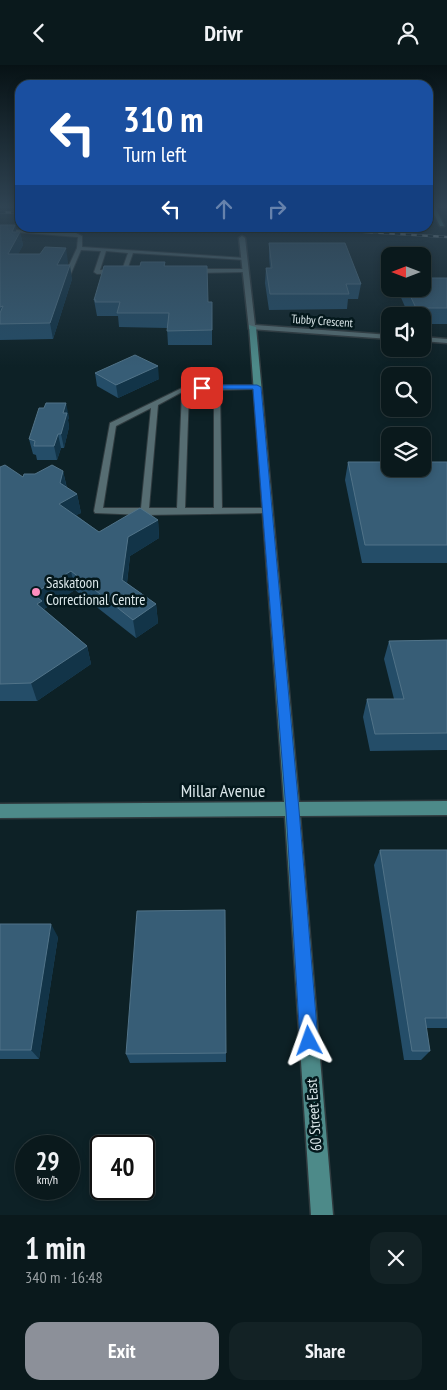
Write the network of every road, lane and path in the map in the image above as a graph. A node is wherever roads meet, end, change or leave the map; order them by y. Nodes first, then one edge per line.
1 (245, 259) edge
2 (74, 260) edge
3 (101, 260) edge
4 (128, 260) edge
5 (169, 260) edge
6 (185, 271) edge
7 (204, 271) junction
8 (246, 271) junction
9 (68, 277) edge
10 (252, 327) junction
11 (381, 336) edge
12 (431, 340) edge
13 (447, 341) edge
14 (217, 387) junction
15 (257, 387) junction
16 (186, 388) junction
17 (155, 405) junction
18 (181, 511) junction
19 (218, 511) junction
20 (267, 511) junction
21 (144, 512) junction
22 (447, 808) edge
23 (292, 810) junction
24 (0, 811) edge
25 (322, 1215) edge

1 - 8 street
2 - 9 lane
3 - 4 lane
5 - 7 lane
6 - 7 lane
7 - 8 lane
8 - 10 street
10 - 11 street, Tubby Crescent
10 - 15 street, 60 Street East
12 - 13 street
14 - 15 lane
14 - 16 lane
14 - 19 lane
15 - 20 street, 60 Street East
16 - 17 lane
16 - 18 lane
17 - 21 lane
17 - 21 lane
18 - 19 lane
18 - 21 lane
19 - 20 lane
20 - 23 street, 60 Street East
22 - 23 street, Millar Avenue
23 - 24 street, Millar Avenue
23 - 25 street, 60 Street East

